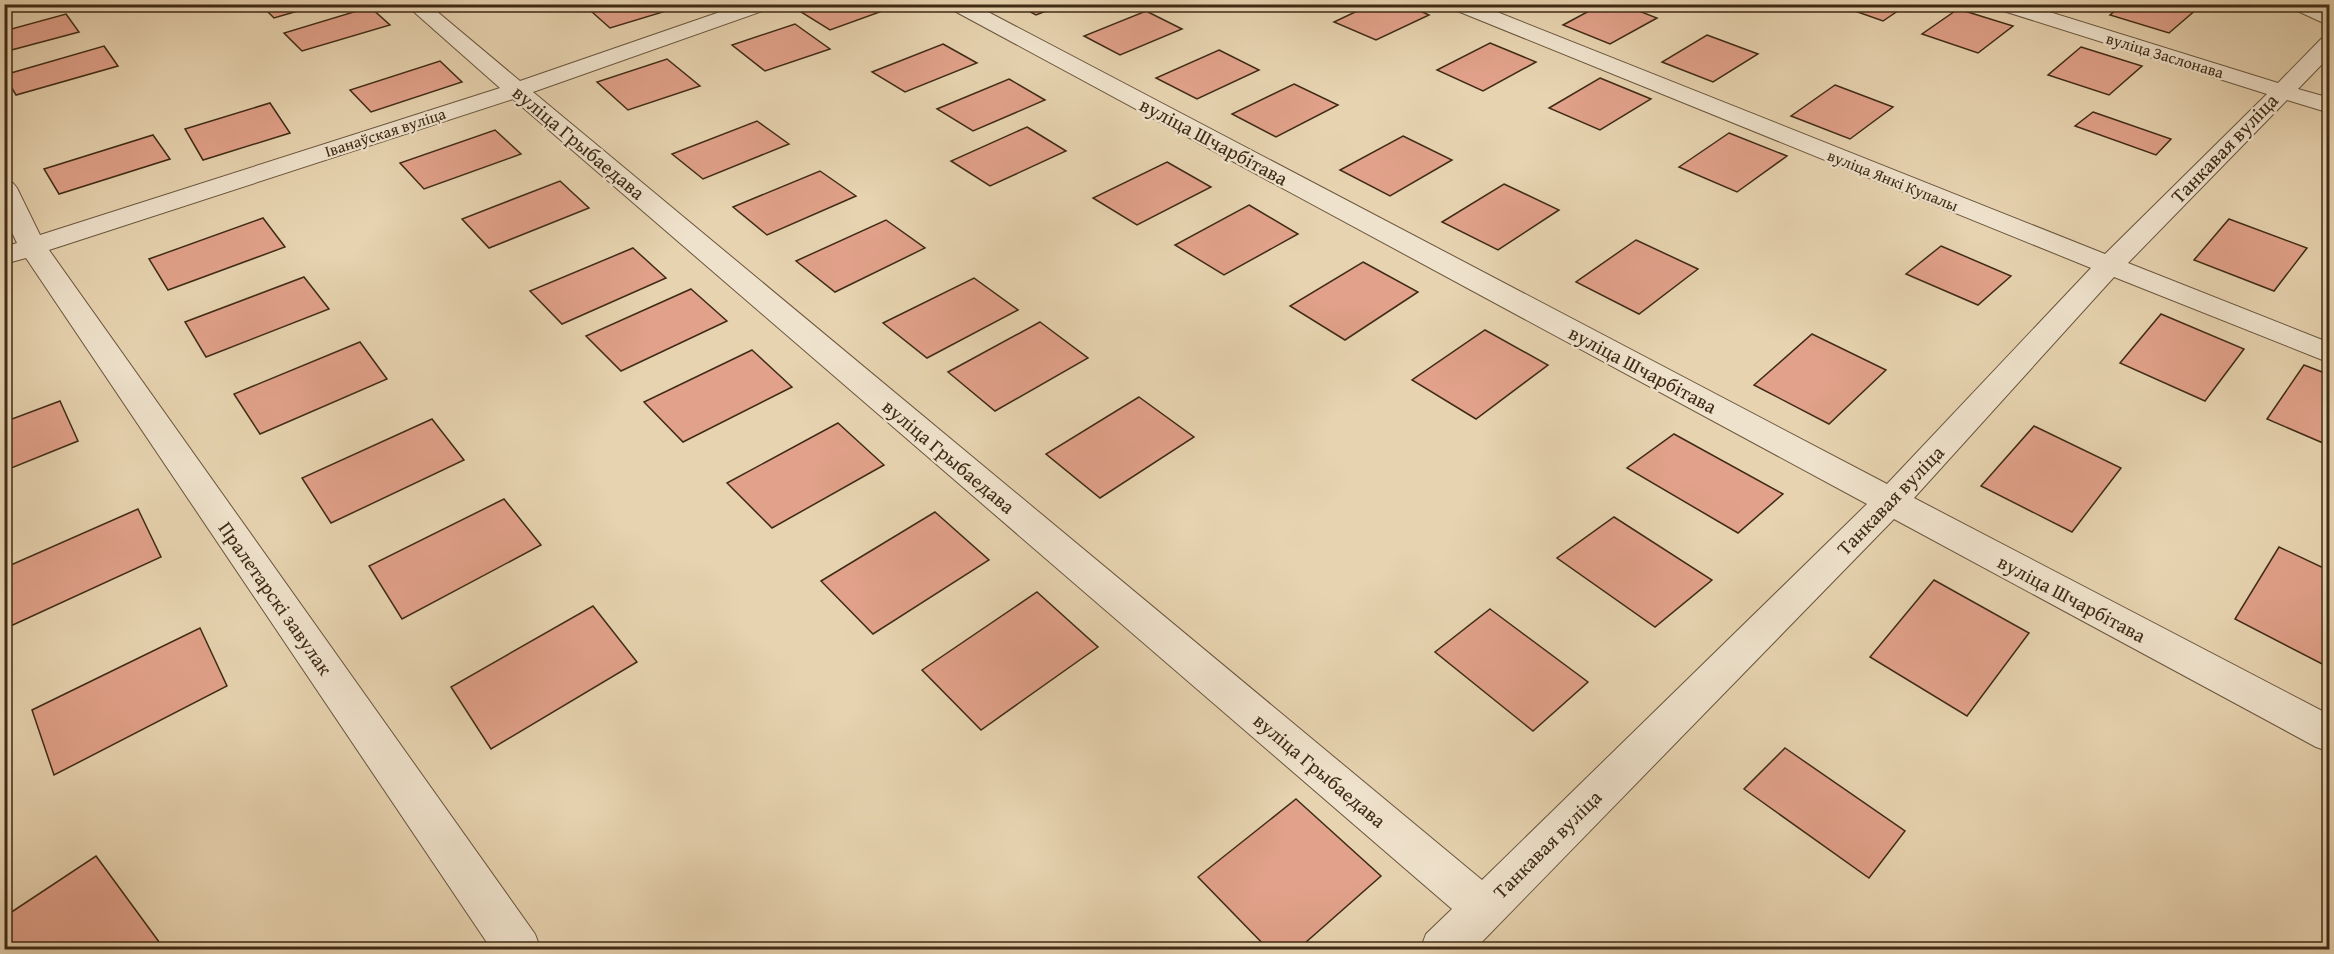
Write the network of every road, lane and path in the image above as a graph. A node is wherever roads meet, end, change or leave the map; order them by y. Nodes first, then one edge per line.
1 (415, 4) edge
2 (764, 4) edge
3 (956, 4) edge
4 (1457, 4) edge
5 (2001, 4) edge
6 (2298, 4) edge
7 (2330, 21) edge
8 (2330, 44) edge
9 (517, 90) junction
10 (2280, 91) junction
11 (2330, 106) edge
12 (4, 188) edge
13 (18, 251) edge
14 (2108, 267) junction
15 (2330, 354) edge
16 (1891, 501) junction
17 (2330, 735) edge
18 (1483, 908) junction
19 (519, 950) edge
20 (1442, 950) edge

1 - 9 street, вуліца Грыбаедава
2 - 9 street, Іванаўская вуліца
3 - 16 street, вуліца Шчарбітава
4 - 14 street, вуліца Янкі Купалы
5 - 10 street, вуліца Заслонава
6 - 7 street
8 - 10 street, Танкавая вуліца
9 - 13 street, Іванаўская вуліца
9 - 18 street, вуліца Грыбаедава
10 - 11 street, вуліца Заслонава
10 - 14 street, Танкавая вуліца
12 - 13 street, Пралетарскі завулак
13 - 19 street, Пралетарскі завулак
14 - 15 street, вуліца Янкі Купалы
14 - 16 street, Танкавая вуліца
16 - 17 street, вуліца Шчарбітава
16 - 18 street, Танкавая вуліца
18 - 20 street, Танкавая вуліца

